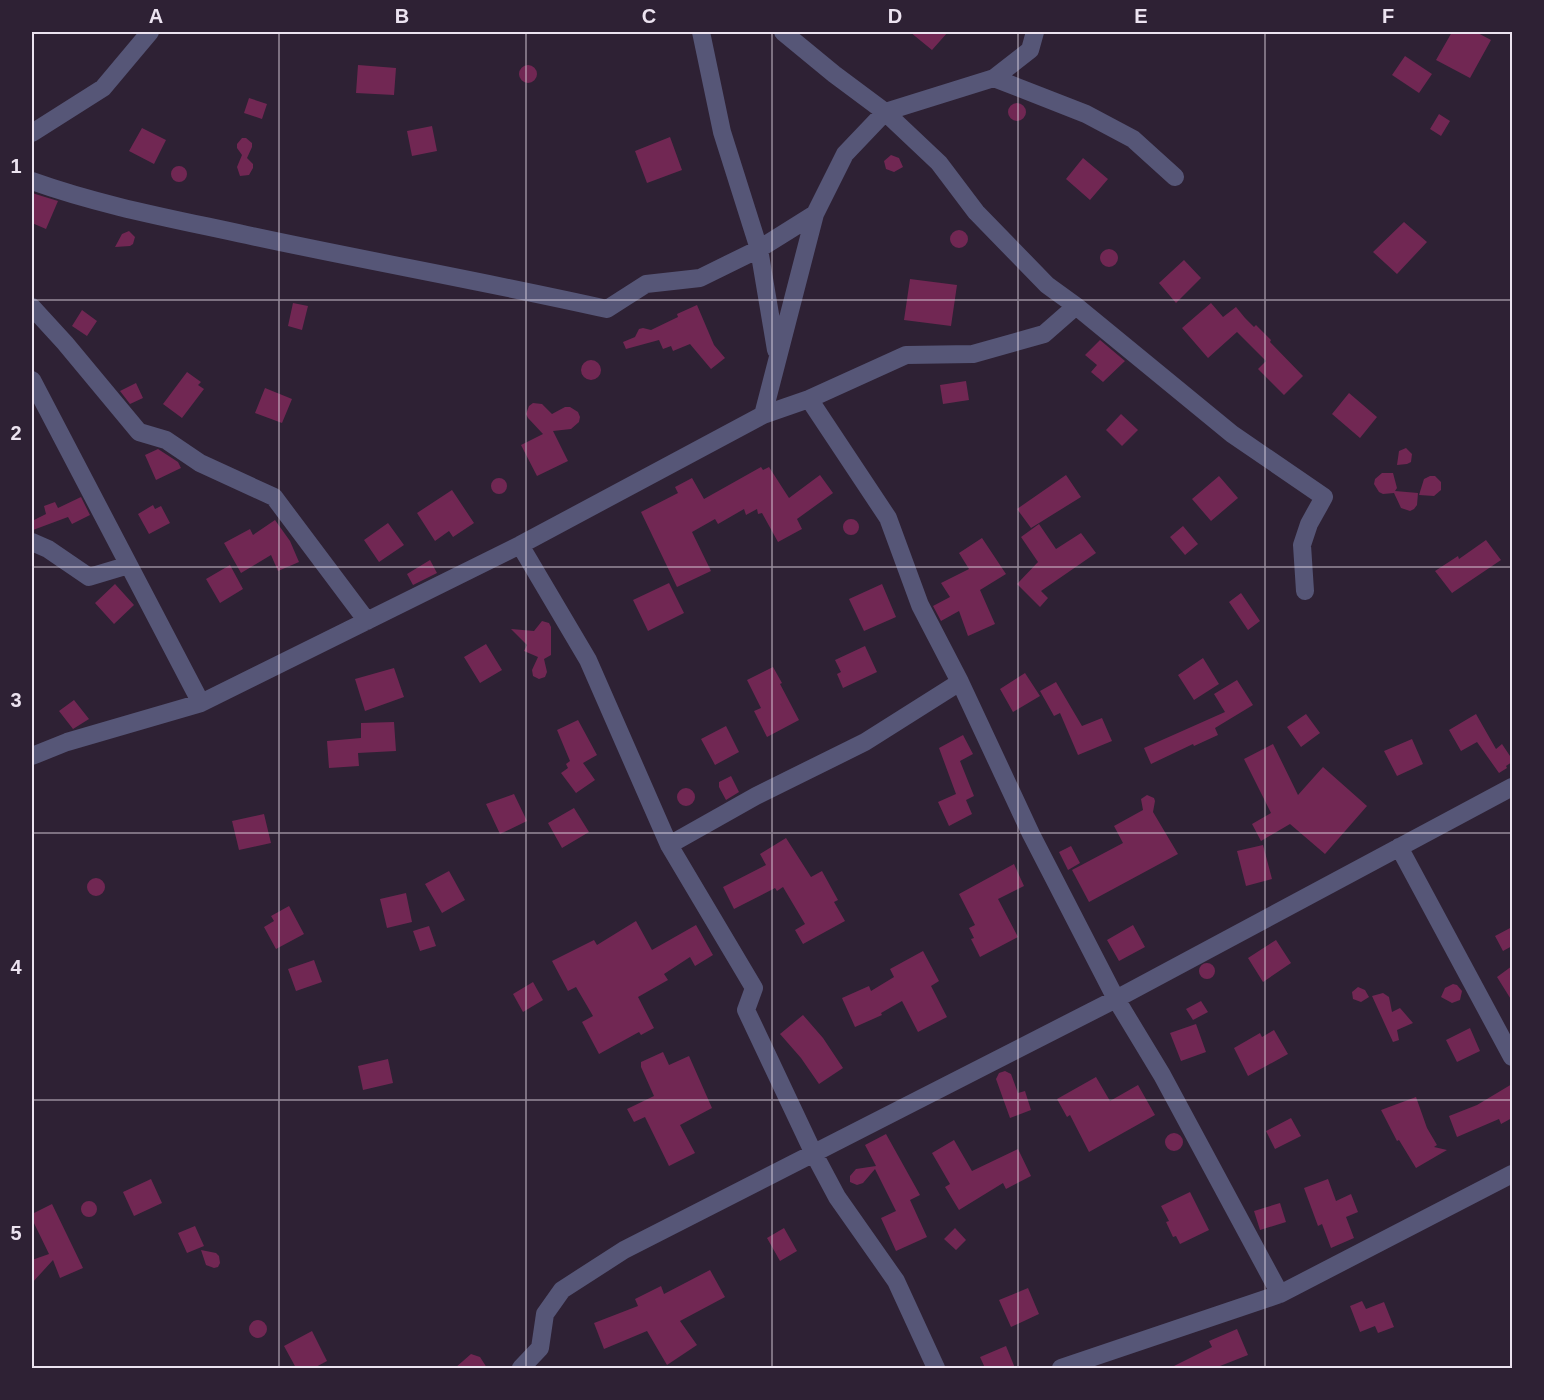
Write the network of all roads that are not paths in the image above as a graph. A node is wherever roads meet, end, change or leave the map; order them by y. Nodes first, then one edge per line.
1 (150, 32) edge
2 (701, 32) edge
3 (783, 32) edge
4 (1035, 32) edge
5 (994, 78) junction
6 (885, 112) junction
7 (32, 133) edge
8 (1175, 177) dead end
9 (32, 181) edge
10 (815, 213) junction
11 (759, 249) junction
12 (1076, 306) junction
13 (32, 307) edge
14 (777, 357) junction
15 (32, 380) edge
16 (809, 399) junction
17 (763, 415) junction
18 (32, 542) edge
19 (520, 545) junction
20 (129, 565) junction
21 (1305, 591) dead end
22 (367, 621) junction
23 (960, 682) junction
24 (201, 703) junction
25 (32, 756) edge
26 (1512, 787) edge
27 (669, 845) junction
28 (1400, 848) junction
29 (1116, 999) junction
30 (1512, 1057) edge
31 (813, 1152) junction
32 (1512, 1174) edge
33 (1281, 1294) junction
34 (521, 1368) edge
35 (936, 1368) edge
36 (1061, 1368) edge

1 - 7 street
2 - 11 street
3 - 6 street
4 - 5 street
5 - 6 street
5 - 8 street
6 - 10 street
6 - 12 street
9 - 11 street
10 - 11 street
10 - 14 street
11 - 14 street
12 - 16 street
12 - 21 street
13 - 22 street
14 - 17 street
15 - 20 street
16 - 17 street
16 - 23 street
17 - 19 street
18 - 20 street
19 - 22 street
19 - 27 street
20 - 24 street
22 - 24 street
23 - 27 street
23 - 29 street
24 - 25 street
26 - 28 street
27 - 31 street
28 - 29 street
28 - 30 street
29 - 31 street
29 - 33 street
31 - 34 street
31 - 35 street
32 - 33 street
33 - 36 street

